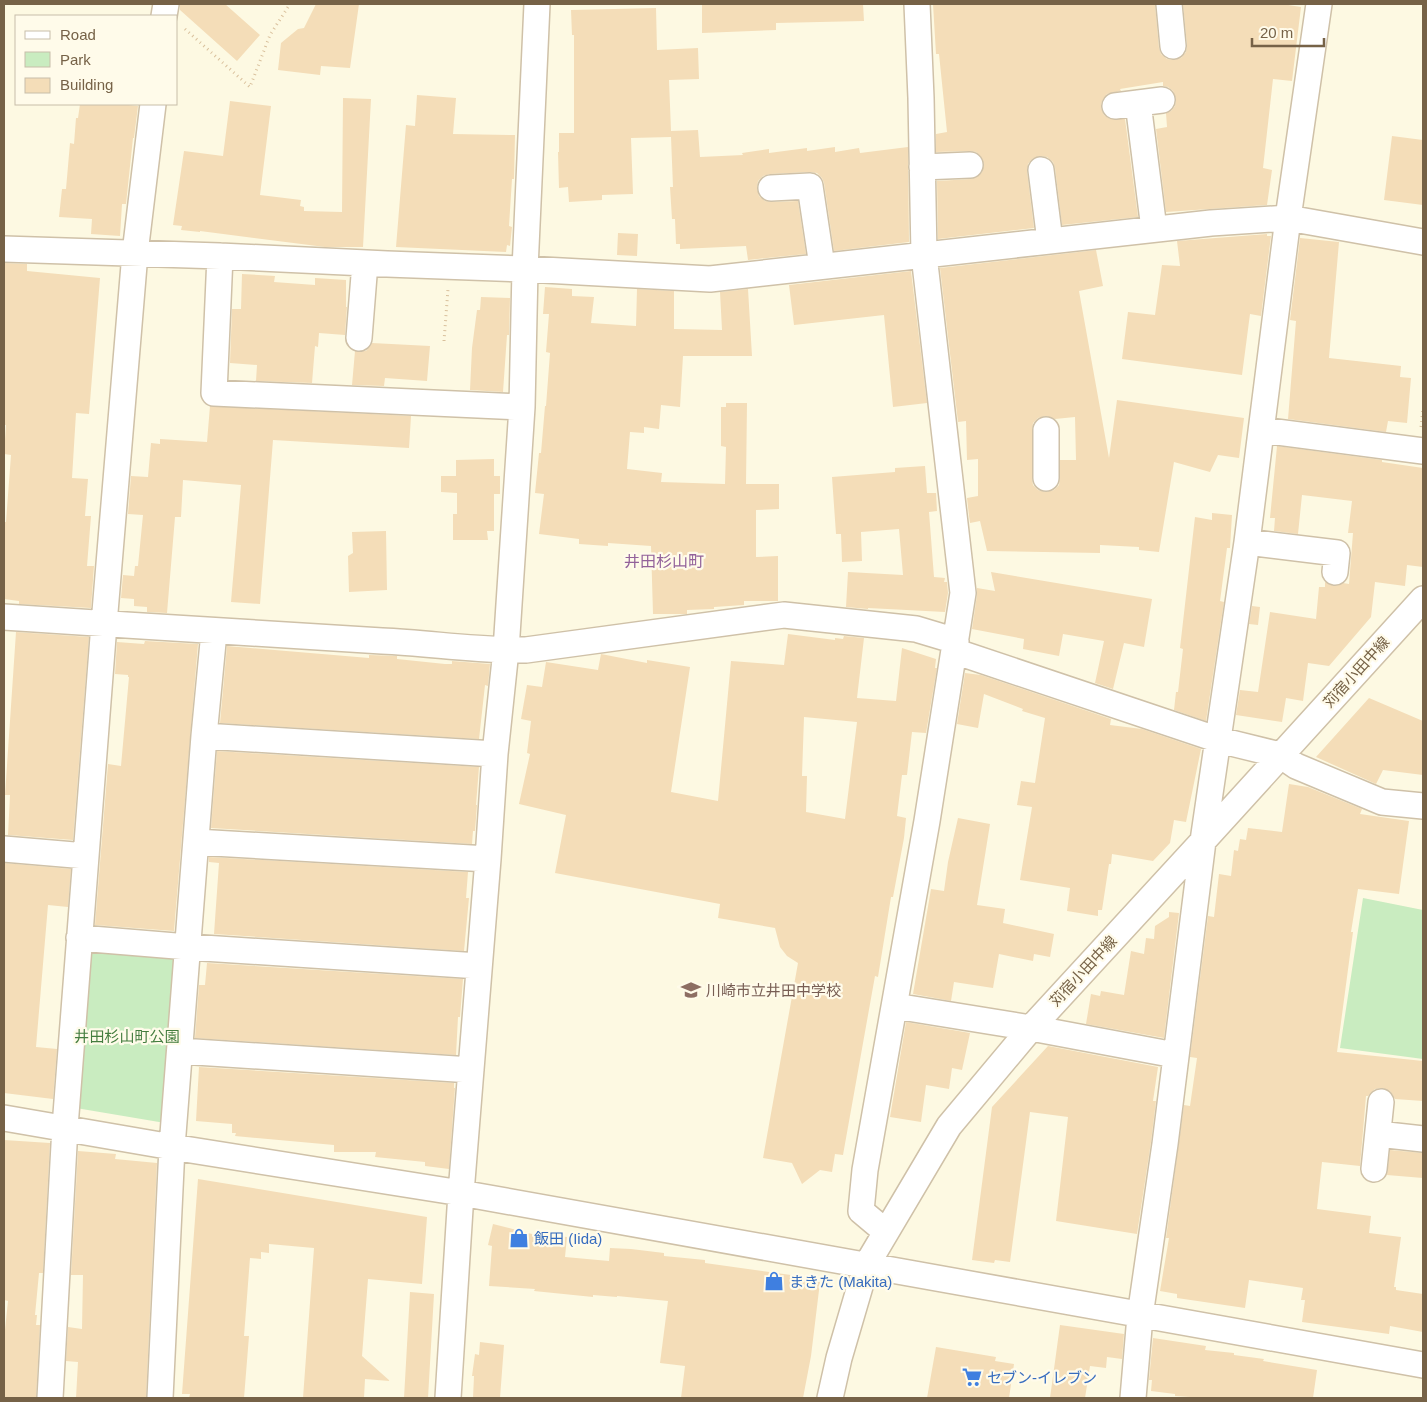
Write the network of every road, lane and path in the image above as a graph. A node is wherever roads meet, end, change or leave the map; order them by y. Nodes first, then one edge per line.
1 (290, 4) edge
2 (537, 4) edge
3 (917, 4) edge
4 (1169, 4) edge
5 (1319, 4) edge
6 (178, 25) edge
7 (1173, 46) dead end
8 (1138, 103) dead end
9 (153, 105) edge
10 (970, 165) dead end
11 (922, 167) junction
12 (1041, 170) dead end
13 (771, 188) dead end
14 (1288, 218) junction
15 (1154, 229) junction
16 (1050, 241) junction
17 (1423, 242) edge
18 (4, 249) edge
19 (135, 253) junction
20 (924, 255) junction
21 (220, 256) junction
22 (365, 263) junction
23 (450, 266) junction
24 (822, 266) junction
25 (525, 269) junction
26 (358, 338) dead end
27 (444, 341) dead end
28 (522, 407) junction
29 (1046, 430) dead end
30 (1262, 430) junction
31 (1423, 451) edge
32 (1046, 478) dead end
33 (1246, 542) junction
34 (1335, 572) dead end
35 (1423, 599) edge
36 (4, 617) edge
37 (104, 624) junction
38 (214, 632) junction
39 (955, 646) junction
40 (506, 650) junction
41 (204, 736) junction
42 (1219, 740) junction
43 (495, 754) junction
44 (1280, 755) junction
45 (1423, 806) edge
46 (1204, 841) junction
47 (196, 842) junction
48 (4, 849) edge
49 (86, 856) junction
50 (488, 859) junction
51 (80, 938) junction
52 (188, 947) junction
53 (479, 966) junction
54 (895, 1006) junction
55 (1031, 1028) junction
56 (180, 1051) junction
57 (1176, 1055) junction
58 (471, 1070) junction
59 (1381, 1102) dead end
60 (4, 1118) edge
61 (65, 1128) junction
62 (1378, 1134) junction
63 (1423, 1139) edge
64 (172, 1147) junction
65 (1374, 1169) dead end
66 (461, 1193) junction
67 (886, 1232) junction
68 (866, 1266) junction
69 (1140, 1316) junction
70 (1423, 1365) edge
71 (50, 1398) edge
72 (160, 1398) edge
73 (448, 1398) edge
74 (830, 1398) edge
75 (1133, 1398) edge

1 - 6 path
2 - 25 street
3 - 11 street
4 - 7 street
5 - 14 street
8 - 15 street
9 - 19 street
10 - 11 street
11 - 20 street
12 - 16 street
13 - 24 street
14 - 15 street
14 - 17 street
14 - 30 street
15 - 16 street
16 - 20 street
18 - 19 street
19 - 21 street
19 - 37 street
20 - 24 street
20 - 39 street
21 - 22 street
21 - 28 street
22 - 23 street
22 - 26 street
23 - 25 street
23 - 27 path
24 - 25 street
25 - 28 street
28 - 40 street
29 - 32 street
30 - 31 street
30 - 33 street
33 - 34 street
33 - 42 street
35 - 44 street, 苅宿小田中線
36 - 37 street
37 - 38 street
37 - 49 street
38 - 40 street
38 - 41 street
39 - 40 street
39 - 42 street
39 - 54 street
40 - 43 street
41 - 43 street
41 - 47 street
42 - 44 street
42 - 46 street
43 - 50 street
44 - 45 street
44 - 46 street, 苅宿小田中線
46 - 55 street, 苅宿小田中線
46 - 57 street
47 - 50 street
47 - 52 street
48 - 49 street
49 - 51 street
50 - 53 street
51 - 52 street
51 - 61 street
52 - 53 street
52 - 56 street
53 - 58 street
54 - 55 street
54 - 67 street
55 - 57 street
55 - 67 street, 苅宿小田中線
56 - 58 street
56 - 64 street
57 - 69 street
58 - 66 street
59 - 62 street
60 - 61 street
61 - 64 street
61 - 71 street
62 - 63 street
62 - 65 street
64 - 66 street
64 - 72 street
66 - 68 street
66 - 73 street
67 - 68 street, 苅宿小田中線
68 - 69 street
68 - 74 street, 苅宿小田中線
69 - 70 street
69 - 75 street

